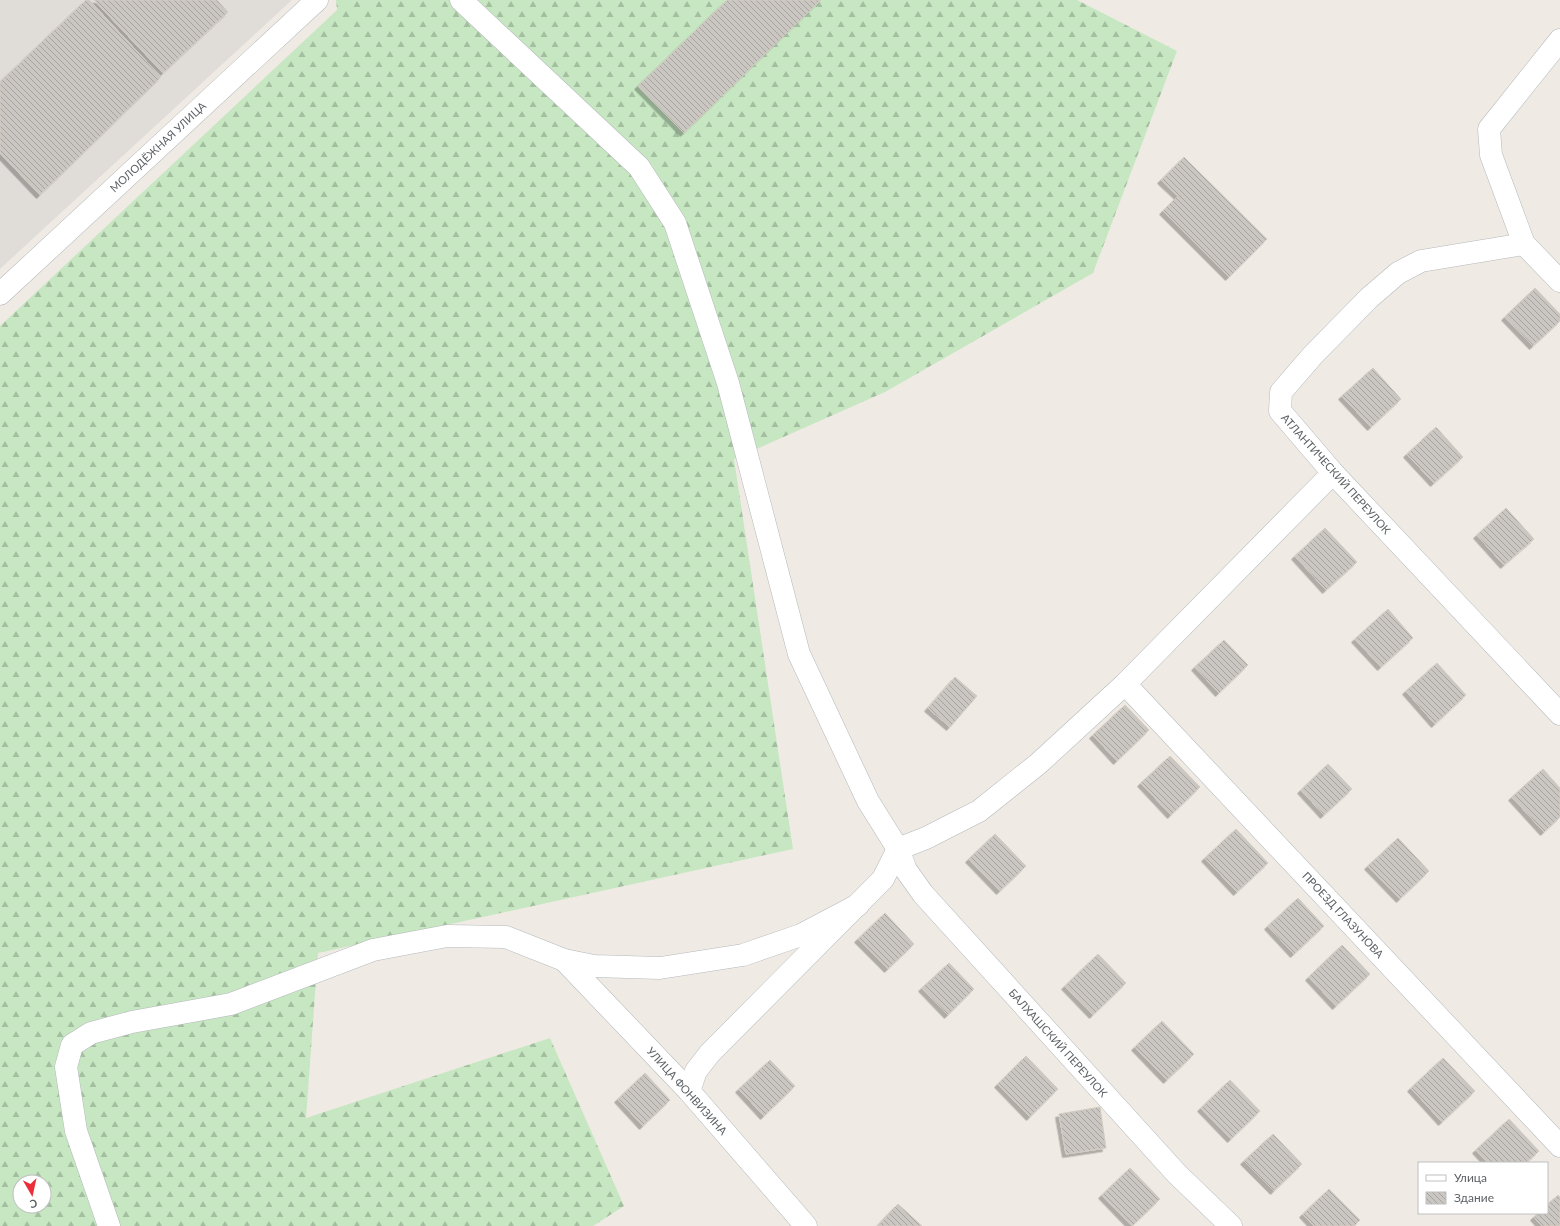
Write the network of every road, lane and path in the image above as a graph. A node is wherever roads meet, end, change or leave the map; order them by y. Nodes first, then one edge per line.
1 (317, 0) edge
2 (461, 0) edge
3 (1560, 40) edge
4 (1524, 244) junction
5 (1560, 281) edge
6 (0, 294) edge
7 (1333, 473) junction
8 (1125, 684) junction
9 (1560, 714) edge
10 (898, 848) junction
11 (858, 905) junction
12 (564, 960) junction
13 (689, 1091) junction
14 (1560, 1146) edge
15 (109, 1226) edge
16 (806, 1226) edge
17 (1231, 1226) edge

1 - 6 street, МОЛОДЁЖНАЯ УЛИЦА
2 - 10 street, БАЛХАШСКИЙ ПЕРЕУЛОК
3 - 4 street
4 - 5 street
4 - 7 street, АТЛАНТИЧЕСКИЙ ПЕРЕУЛОК
7 - 8 street
7 - 9 street, АТЛАНТИЧЕСКИЙ ПЕРЕУЛОК
8 - 10 street
8 - 14 street, ПРОЕЗД ГЛАЗУНОВА
10 - 11 street
10 - 17 street, БАЛХАШСКИЙ ПЕРЕУЛОК
11 - 12 street
11 - 13 street
12 - 13 street, УЛИЦА ФОНВИЗИНА
12 - 15 street
13 - 16 street, УЛИЦА ФОНВИЗИНА

